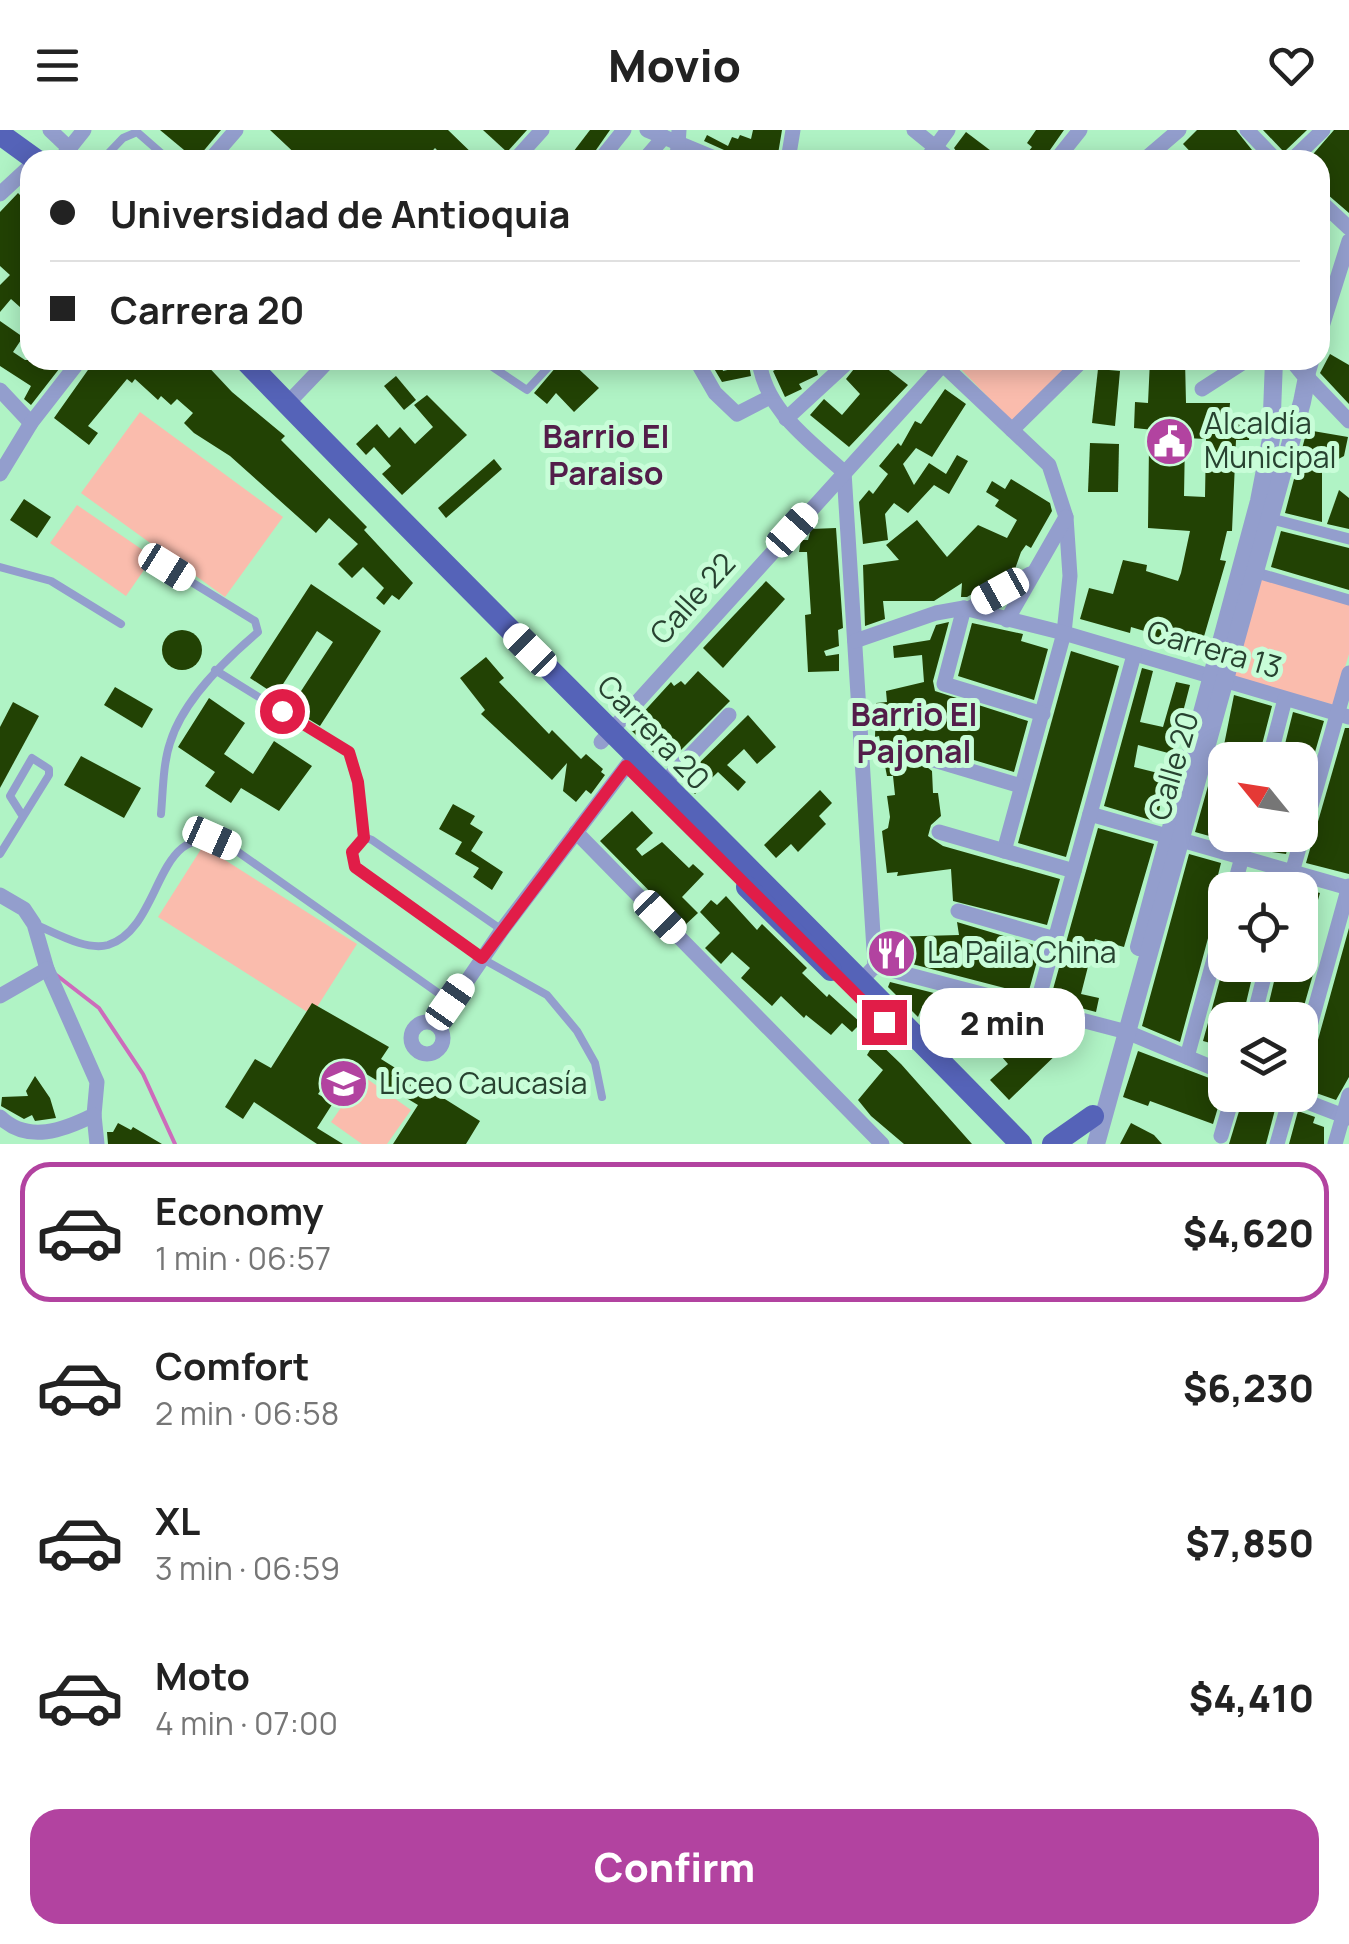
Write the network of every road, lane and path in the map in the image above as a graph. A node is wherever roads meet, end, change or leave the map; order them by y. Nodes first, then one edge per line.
1 (50, 130) edge
2 (236, 130) edge
3 (542, 130) edge
4 (624, 130) edge
5 (646, 130) edge
6 (1080, 130) edge
7 (1179, 130) edge
8 (1247, 130) edge
9 (1323, 130) edge
10 (0, 134) edge
11 (673, 136) edge
12 (66, 150) edge
13 (112, 150) edge
14 (158, 150) edge
15 (219, 150) edge
16 (523, 150) edge
17 (608, 150) edge
18 (700, 150) edge
19 (1064, 150) edge
20 (1156, 150) edge
21 (1266, 150) edge
22 (1302, 150) edge
23 (20, 155) edge
24 (20, 177) edge
25 (0, 194) edge
26 (1330, 210) edge
27 (1349, 228) edge
28 (1349, 242) edge
29 (1343, 269) edge
30 (1330, 306) edge
31 (72, 370) edge
32 (240, 370) edge
33 (255, 370) edge
34 (320, 370) edge
35 (493, 370) edge
36 (546, 370) edge
37 (702, 370) edge
38 (761, 370) edge
39 (839, 370) edge
40 (935, 370) edge
41 (952, 370) edge
42 (1074, 370) edge
43 (1227, 370) edge
44 (1274, 370) edge
45 (1310, 370) edge
46 (1311, 370) edge
47 (1202, 389) dead end
48 (0, 390) edge
49 (770, 397) junction
50 (288, 404) junction
51 (786, 419) junction
52 (1349, 421) edge
53 (31, 423) junction
54 (1012, 430) junction
55 (844, 472) junction
56 (0, 474) edge
57 (1066, 517) junction
58 (1272, 519) junction
59 (1349, 538) edge
60 (167, 567) dead end
61 (0, 568) edge
62 (1033, 572) junction
63 (1257, 573) junction
64 (1349, 600) edge
65 (965, 609) junction
66 (1006, 620) junction
67 (121, 624) dead end
68 (1064, 633) junction
69 (855, 641) junction
70 (1134, 655) junction
71 (215, 670) junction
72 (1349, 674) edge
73 (1219, 680) junction
74 (1285, 699) junction
75 (1043, 714) junction
76 (729, 715) dead end
77 (1343, 715) edge
78 (606, 737) junction
79 (1273, 742) edge
80 (934, 760) dead end
81 (630, 761) junction
82 (662, 785) junction
83 (1021, 786) junction
84 (161, 814) dead end
85 (1090, 814) junction
86 (22, 815) junction
87 (576, 832) junction
88 (940, 832) dead end
89 (364, 838) junction
90 (1175, 839) junction
91 (1004, 851) junction
92 (1244, 852) edge
93 (0, 854) edge
94 (1242, 859) junction
95 (1074, 872) junction
96 (1238, 872) edge
97 (1291, 872) joint
98 (1318, 879) edge
99 (1349, 887) edge
100 (0, 895) edge
101 (958, 912) dead end
102 (34, 924) junction
103 (502, 930) junction
104 (1055, 939) junction
105 (482, 958) junction
106 (47, 969) junction
107 (868, 973) junction
108 (1208, 981) edge
109 (0, 996) edge
110 (450, 1002) junction
111 (1317, 1002) edge
112 (1036, 1008) junction
113 (436, 1025) dead end
114 (1122, 1031) junction
115 (1187, 1057) junction
116 (1208, 1066) edge
117 (1349, 1095) edge
118 (602, 1098) dead end
119 (1318, 1106) edge
120 (1228, 1112) edge
121 (1285, 1112) edge
122 (94, 1115) junction
123 (1094, 1116) junction
124 (0, 1117) edge
125 (1346, 1117) edge
126 (1221, 1136) dead end
127 (97, 1144) edge
128 (882, 1144) edge
129 (1002, 1144) edge
130 (1021, 1144) edge
131 (1053, 1144) edge
132 (1085, 1144) edge
133 (1096, 1144) edge
134 (1277, 1144) edge
135 (1336, 1144) edge

1 - 12 street
2 - 15 street
3 - 16 street
4 - 17 street
5 - 11 street
6 - 19 street
7 - 20 street
8 - 21 street
9 - 22 street
10 - 23 main road
11 - 18 street
13 - 14 lane
24 - 25 street
26 - 27 street
28 - 29 street
29 - 30 street
31 - 53 street
32 - 78 main road, Carrera 20
33 - 50 main road, Carrera 20
34 - 50 street
35 - 36 lane
37 - 49 street
38 - 49 street
39 - 51 street
40 - 55 street, Calle 22
41 - 54 street
42 - 54 street
43 - 47 street
44 - 73 street, Calle 20
45 - 58 street, Calle 20
46 - 52 street
48 - 53 street
49 - 51 street
50 - 78 main road, Carrera 20
51 - 55 street
53 - 56 street
54 - 57 street
55 - 69 street
55 - 78 street, Calle 22
57 - 62 street
57 - 68 street
58 - 59 street
58 - 63 street, Calle 20
60 - 71 lane
61 - 67 lane
62 - 65 street
62 - 66 street
63 - 64 street
63 - 73 street, Calle 20
65 - 66 street, Carrera 13
65 - 69 street
65 - 75 street
66 - 68 street, Carrera 13
68 - 70 street, Carrera 13
68 - 75 street
69 - 107 street
70 - 73 street, Carrera 13
70 - 85 street
71 - 84 lane
71 - 89 lane
72 - 77 street
73 - 74 street, Carrera 13
73 - 90 street, Calle 20
74 - 77 street, Carrera 13
74 - 79 street
75 - 83 street
76 - 82 street
77 - 97 street
78 - 81 main road, Carrera 20
80 - 83 street
81 - 82 main road, Carrera 20
81 - 87 street
81 - 129 main road, Carrera 20
82 - 107 main road, Carrera 20
83 - 91 street
85 - 90 street
85 - 95 street
86 - 86 lane
86 - 93 lane
87 - 103 street
87 - 128 street
88 - 91 street
89 - 103 lane
89 - 105 lane
90 - 94 street
90 - 114 street, Calle 20
91 - 95 street
92 - 94 street
94 - 96 street
94 - 97 street
95 - 104 street
98 - 99 street
99 - 111 street
100 - 102 street
101 - 104 street
102 - 106 street
102 - 110 lane
103 - 105 street
104 - 112 street
105 - 110 street
105 - 118 lane
106 - 109 street
106 - 122 street
107 - 112 street
107 - 130 main road, Carrera 20
108 - 115 street
110 - 113 street
112 - 114 street
114 - 115 street
114 - 123 street, Calle 20
114 - 133 street, Calle 20
115 - 116 street
117 - 125 street
119 - 125 street
120 - 126 street
121 - 134 street
122 - 124 street
122 - 127 street
123 - 131 main road
123 - 132 street, Calle 20
125 - 135 street

